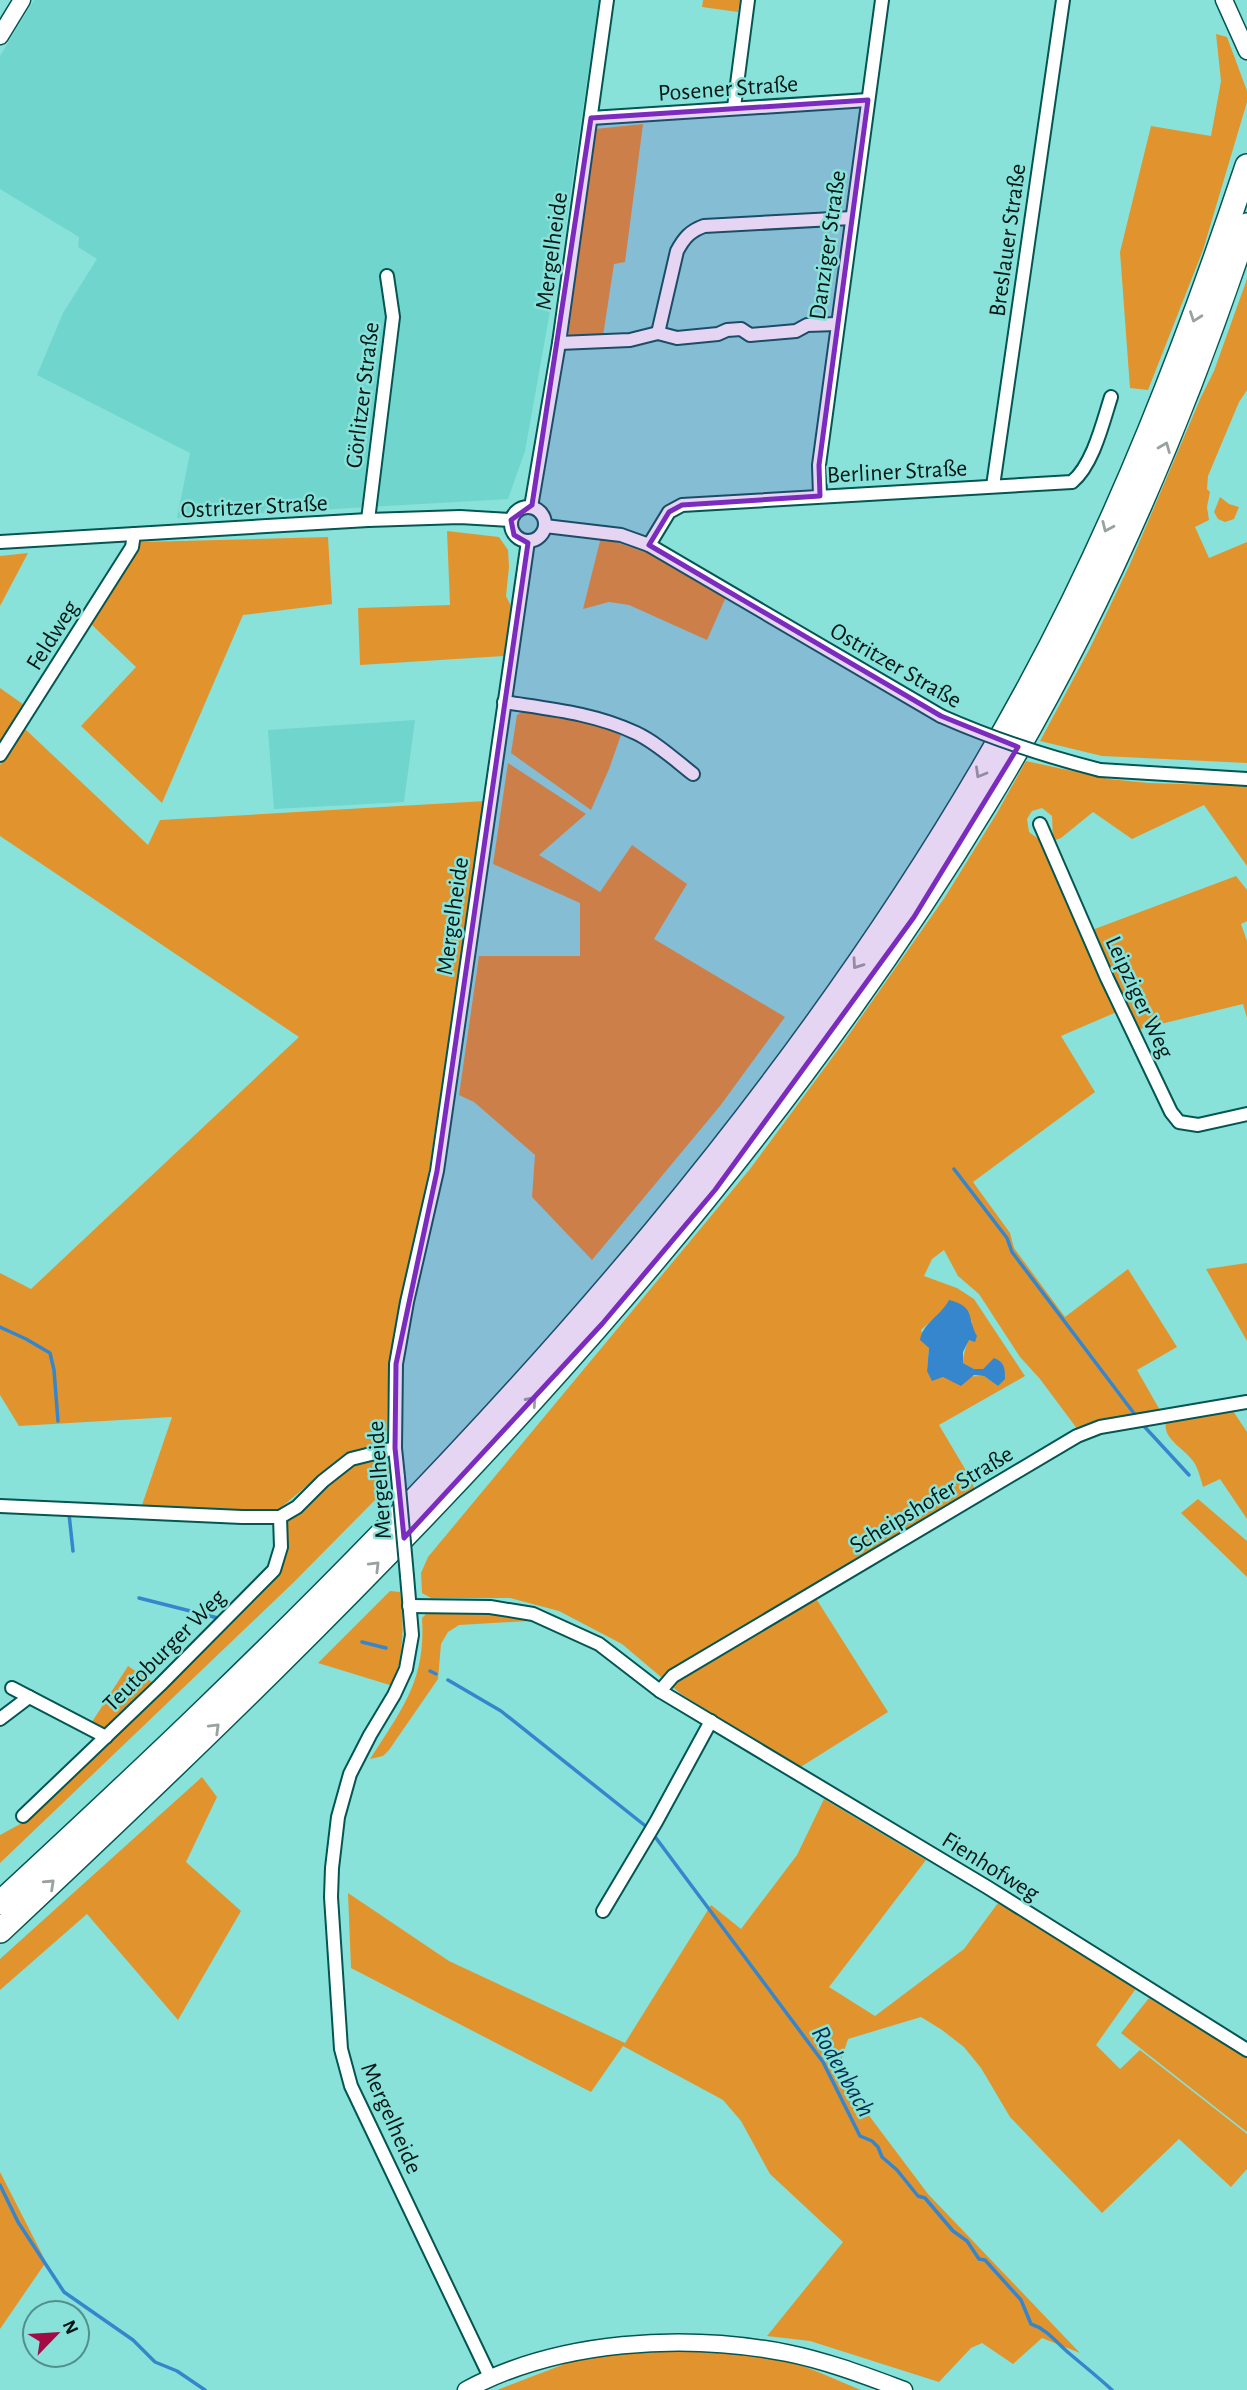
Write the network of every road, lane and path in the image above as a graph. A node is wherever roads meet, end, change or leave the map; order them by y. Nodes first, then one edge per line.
1 (22, 0) edge
2 (607, 0) edge
3 (748, 0) edge
4 (882, 0) edge
5 (1063, 0) edge
6 (1224, 0) edge
7 (0, 36) edge
8 (1247, 51) edge
9 (868, 100) junction
10 (734, 107) junction
11 (591, 118) junction
12 (1247, 166) edge
13 (852, 218) junction
14 (1247, 225) edge
15 (387, 276) dead end
16 (837, 324) junction
17 (658, 333) junction
18 (559, 343) junction
19 (1111, 397) dead end
20 (993, 486) junction
21 (820, 496) junction
22 (531, 507) junction
23 (368, 520) junction
24 (511, 520) junction
25 (545, 526) junction
26 (134, 534) junction
27 (528, 541) junction
28 (0, 542) edge
29 (649, 545) junction
30 (504, 702) junction
31 (0, 755) edge
32 (693, 775) dead end
33 (1247, 779) edge
34 (1040, 824) dead end
35 (1247, 1114) edge
36 (1247, 1402) edge
37 (395, 1448) junction
38 (0, 1506) edge
39 (280, 1517) junction
40 (409, 1606) junction
41 (12, 1688) dead end
42 (660, 1691) junction
43 (29, 1696) junction
44 (0, 1718) edge
45 (710, 1721) junction
46 (106, 1738) junction
47 (23, 1816) dead end
48 (0, 1903) edge
49 (603, 1910) dead end
50 (0, 1931) edge
51 (1247, 2050) edge
52 (490, 2377) junction
53 (466, 2390) edge
54 (904, 2390) edge

1 - 7 street
2 - 11 street, Mergelheide
3 - 10 street
4 - 9 street, Danziger Straße
5 - 20 street, Breslauer Straße
6 - 8 street
9 - 10 street, Posener Straße
9 - 13 street, Danziger Straße
10 - 11 street, Posener Straße
11 - 18 street, Mergelheide
12 -> 48 highway
13 - 16 street, Danziger Straße
13 - 17 street
50 -> 14 highway
15 - 23 street, Görlitzer Straße
16 - 17 street
16 - 21 street, Danziger Straße
17 - 18 street
18 - 22 street, Mergelheide
19 - 20 street, Berliner Straße
20 - 21 street, Berliner Straße
21 - 29 street, Berliner Straße
22 - 24 street
22 - 25 street
23 - 24 street, Ostritzer Straße
23 - 26 street, Ostritzer Straße
24 - 27 street
25 - 27 street
25 - 29 street, Ostritzer Straße
26 - 28 street, Ostritzer Straße
26 - 31 street, Feldweg
27 - 30 street, Mergelheide
29 - 33 street, Ostritzer Straße, bridge
30 - 32 street
30 - 37 street, Mergelheide
34 - 35 street, Leipziger Weg
36 - 42 street, Scheipshofer Straße
37 - 39 street
37 - 40 street, Mergelheide, bridge
38 - 39 street
39 - 46 street, Teutoburger Weg
40 - 42 street, Fienhofweg
40 - 52 street, Mergelheide
41 - 43 street, Teutoburger Weg
42 - 45 street, Fienhofweg
43 - 44 street
43 - 46 street, Teutoburger Weg
45 - 49 street
45 - 51 street, Fienhofweg
46 - 47 street
52 - 53 street
52 - 54 street

